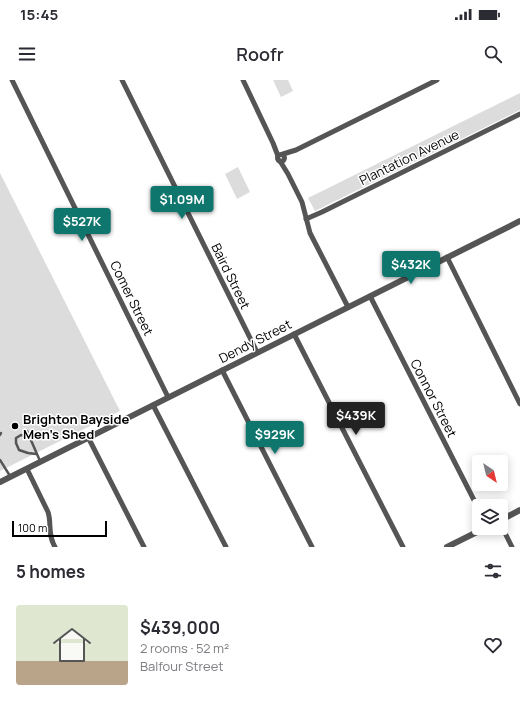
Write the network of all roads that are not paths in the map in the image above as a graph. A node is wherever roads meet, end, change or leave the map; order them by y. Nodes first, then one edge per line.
1 (12, 80) edge
2 (122, 80) edge
3 (242, 80) edge
4 (437, 80) edge
5 (520, 114) edge
6 (282, 157) junction
7 (306, 219) junction
8 (520, 221) edge
9 (447, 258) junction
10 (370, 296) junction
11 (348, 307) junction
12 (294, 334) junction
13 (257, 352) junction
14 (222, 370) junction
15 (168, 397) junction
16 (520, 404) edge
17 (153, 405) junction
18 (27, 431) dead end
19 (30, 437) junction
20 (88, 437) junction
21 (36, 454) junction
22 (0, 460) edge
23 (40, 462) junction
24 (27, 469) junction
25 (10, 477) junction
26 (0, 482) edge
27 (473, 499) edge
28 (520, 510) edge
29 (508, 516) edge
30 (472, 534) edge
31 (506, 535) edge
32 (55, 547) edge
33 (144, 547) edge
34 (226, 547) edge
35 (312, 547) edge
36 (403, 547) edge
37 (447, 547) edge
38 (512, 547) edge

1 - 15 street, Comer Street
2 - 13 street, Baird Street
3 - 6 street
4 - 6 street
5 - 7 street, Plantation Avenue
6 - 7 street
7 - 11 street
8 - 9 street, Dendy Street
9 - 10 street, Dendy Street
9 - 16 street
10 - 11 street, Dendy Street
10 - 27 street, Connor Street
11 - 12 street, Dendy Street
12 - 13 street, Dendy Street
12 - 36 street
13 - 14 street, Dendy Street
14 - 15 street, Dendy Street
14 - 35 street
15 - 17 street, Dendy Street
17 - 20 street, Dendy Street
17 - 34 street
18 - 19 lane
19 - 21 lane
19 - 21 lane
20 - 23 street, Dendy Street
20 - 33 street
21 - 23 lane
22 - 25 lane
23 - 24 street, Dendy Street
24 - 25 street, Dendy Street
24 - 32 street
25 - 26 street, Dendy Street
28 - 29 street
30 - 37 street
31 - 38 street

